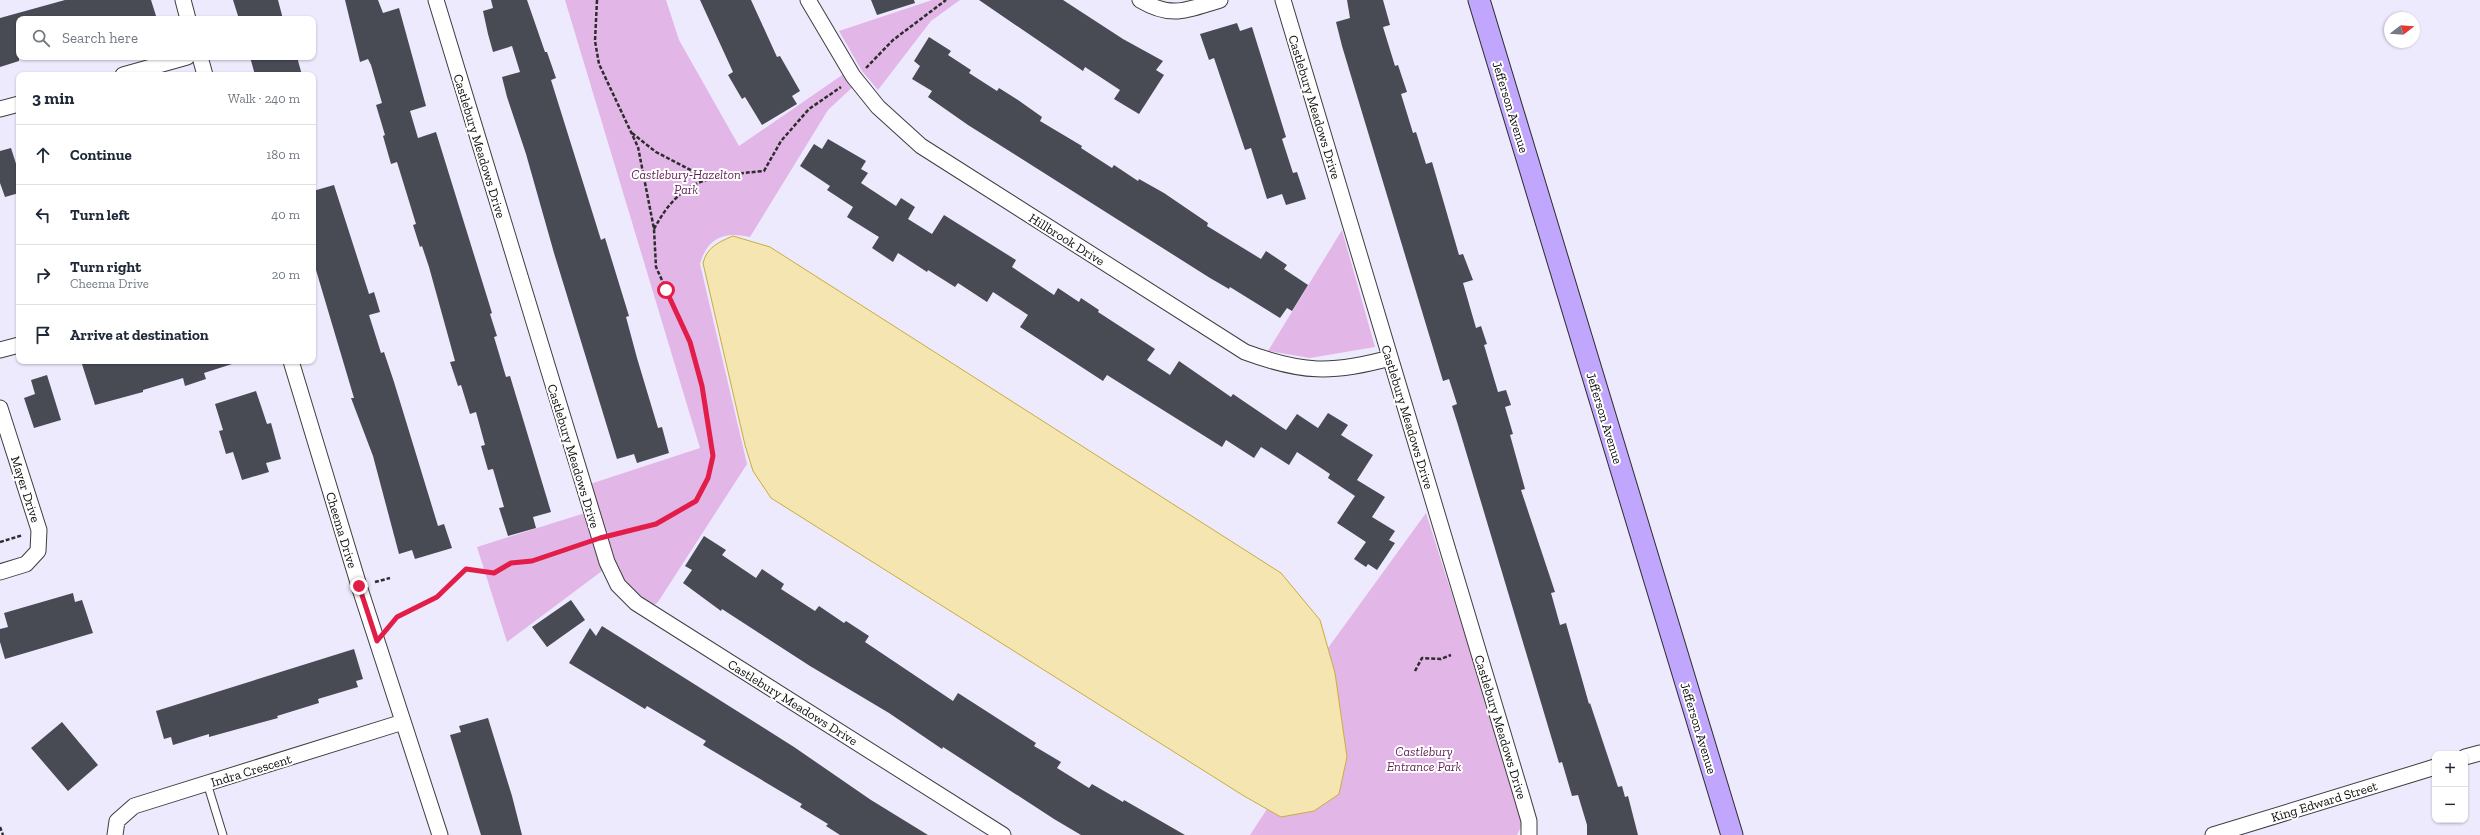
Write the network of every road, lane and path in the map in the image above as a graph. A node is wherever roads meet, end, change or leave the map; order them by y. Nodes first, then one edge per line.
1 (183, 0) edge
2 (436, 0) edge
3 (597, 0) edge
4 (808, 0) edge
5 (946, 0) edge
6 (1140, 0) edge
7 (1220, 0) edge
8 (1283, 0) edge
9 (1479, 0) edge
10 (187, 16) edge
11 (176, 60) edge
12 (201, 60) edge
13 (134, 72) edge
14 (204, 72) edge
15 (853, 76) junction
16 (16, 105) edge
17 (0, 109) edge
18 (631, 133) junction
19 (708, 179) junction
20 (654, 229) junction
21 (16, 346) edge
22 (0, 350) edge
23 (1390, 358) junction
24 (292, 364) edge
25 (0, 408) edge
26 (40, 530) junction
27 (600, 538) junction
28 (0, 542) edge
29 (0, 572) edge
30 (377, 641) junction
31 (1451, 655) dead end
32 (1415, 671) dead end
33 (403, 722) junction
34 (2480, 753) edge
35 (2468, 756) edge
36 (2432, 768) edge
37 (207, 783) junction
38 (0, 827) edge
39 (2, 835) edge
40 (115, 835) edge
41 (223, 835) edge
42 (440, 835) edge
43 (1003, 835) edge
44 (1529, 835) edge
45 (1732, 835) edge
46 (2213, 835) edge

1 - 10 street
2 - 27 street, Castlebury Meadows Drive
3 - 18 path
4 - 15 street, Hillbrook Drive
5 - 15 path
6 - 7 street
8 - 23 street, Castlebury Meadows Drive
9 - 45 street, Jefferson Avenue
11 - 13 street
12 - 14 street
15 - 19 path
15 - 23 street, Hillbrook Drive
16 - 17 street
18 - 19 path
18 - 20 path
19 - 20 path
20 - 27 path
21 - 22 street
23 - 44 street, Castlebury Meadows Drive
24 - 30 street, Cheema Drive
25 - 26 street, Mayer Drive
26 - 28 path
26 - 29 street, Mayer Drive
27 - 30 path
27 - 43 street, Castlebury Meadows Drive
30 - 33 street, Cheema Drive
31 - 32 path
33 - 37 street, Indra Crescent
33 - 42 street, Cheema Drive
34 - 35 street
36 - 46 street, King Edward Street
37 - 40 street, Indra Crescent
37 - 41 lane
38 - 39 path

